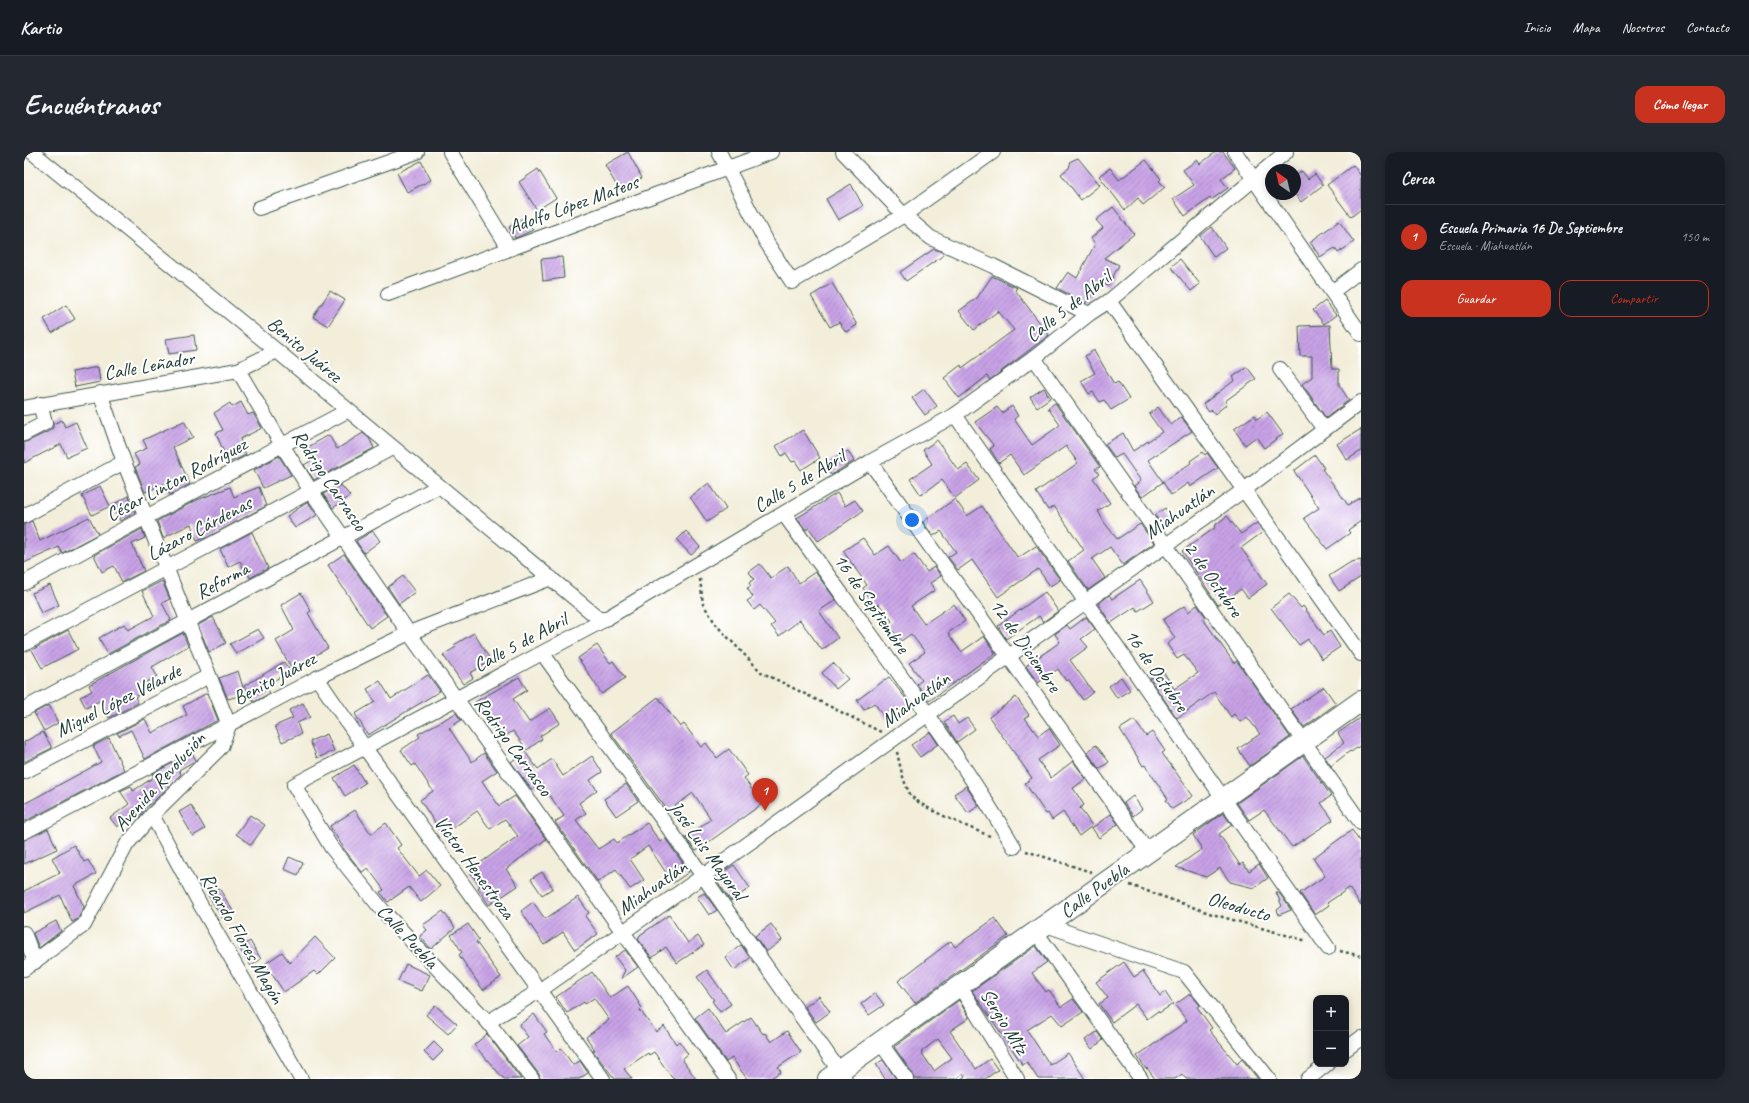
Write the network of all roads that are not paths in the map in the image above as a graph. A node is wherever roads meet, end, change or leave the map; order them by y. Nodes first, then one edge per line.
1 (32, 152) edge
2 (417, 152) edge
3 (450, 152) edge
4 (719, 152) edge
5 (771, 152) edge
6 (843, 152) edge
7 (993, 152) edge
8 (1235, 152) edge
9 (1286, 152) edge
10 (728, 168) junction
11 (1253, 178) junction
12 (259, 208) dead end
13 (904, 215) junction
14 (509, 248) junction
15 (1361, 270) edge
16 (1332, 292) junction
17 (388, 294) dead end
18 (1110, 302) junction
19 (1088, 314) junction
20 (1361, 334) edge
21 (277, 351) junction
22 (1034, 358) junction
23 (1280, 369) dead end
24 (238, 370) junction
25 (100, 393) junction
26 (1361, 402) edge
27 (40, 404) junction
28 (24, 408) edge
29 (348, 411) junction
30 (955, 415) junction
31 (1324, 430) junction
32 (24, 434) edge
33 (282, 445) junction
34 (392, 448) junction
35 (124, 462) junction
36 (870, 462) junction
37 (439, 486) junction
38 (1244, 490) junction
39 (311, 491) junction
40 (784, 514) junction
41 (24, 516) edge
42 (146, 516) junction
43 (344, 538) junction
44 (1166, 545) junction
45 (167, 568) junction
46 (551, 578) junction
47 (24, 583) edge
48 (1085, 602) junction
49 (187, 621) junction
50 (602, 621) junction
51 (409, 633) junction
52 (24, 644) edge
53 (542, 654) junction
54 (1361, 654) edge
55 (1009, 656) junction
56 (209, 676) junction
57 (317, 678) junction
58 (455, 698) junction
59 (1361, 701) edge
60 (24, 709) edge
61 (927, 714) junction
62 (229, 725) junction
63 (1304, 742) junction
64 (365, 748) junction
65 (24, 772) edge
66 (294, 785) joint
67 (1224, 799) junction
68 (152, 815) junction
69 (1361, 823) edge
70 (24, 832) edge
71 (1014, 847) dead end
72 (1148, 852) junction
73 (703, 876) junction
74 (1041, 928) junction
75 (623, 932) junction
76 (24, 933) edge
77 (1328, 948) road end
78 (30, 965) edge
79 (959, 985) junction
80 (539, 991) junction
81 (488, 1022) junction
82 (1361, 1038) edge
83 (880, 1042) junction
84 (1349, 1047) edge
85 (1323, 1067) edge
86 (838, 1076) edge
87 (301, 1079) edge
88 (532, 1079) edge
89 (603, 1079) edge
90 (728, 1079) edge
91 (906, 1079) edge
92 (1017, 1079) edge
93 (1141, 1079) edge
94 (1269, 1079) edge
95 (1308, 1079) edge

1 - 21 street, Benito Juárez
2 - 12 street
3 - 14 street
4 - 10 street
5 - 10 street, Adolfo López Mateos
6 - 13 street
7 - 13 street
8 - 11 street
9 - 11 street, Calle 5 de Abril
10 - 13 street
10 - 14 street, Adolfo López Mateos
11 - 16 street
11 - 18 street, Calle 5 de Abril
13 - 19 street
14 - 17 street, Adolfo López Mateos
15 - 16 street
16 - 20 street
18 - 19 street, Calle 5 de Abril
18 - 38 street
19 - 22 street, Calle 5 de Abril
21 - 24 street, Calle Leñador
21 - 29 street, Benito Juárez
22 - 30 street, Calle 5 de Abril
22 - 44 street, 2 de Octubre
23 - 31 street
24 - 25 street, Calle Leñador
24 - 33 street, Rodrigo Carrasco
25 - 27 street, Calle Leñador
25 - 35 street
26 - 31 street, Miahuatlán
27 - 28 street, Calle Leñador
27 - 32 street
29 - 33 street, César Linton Rodríguez
29 - 34 street, Benito Juárez
30 - 36 street, Calle 5 de Abril
30 - 48 street, 16 de Octubre
31 - 38 street, Miahuatlán
33 - 39 street, Rodrigo Carrasco
33 - 42 street, César Linton Rodríguez
34 - 37 street, Benito Juárez
34 - 39 street, Lázaro Cárdenas
35 - 41 street
35 - 42 street
36 - 40 street, Calle 5 de Abril
36 - 55 street, 12 de Diciembre
37 - 43 street, Reforma
37 - 46 street, Benito Juárez
38 - 44 street, Miahuatlán
38 - 54 street
39 - 43 street, Rodrigo Carrasco
39 - 45 street, Lázaro Cárdenas
40 - 50 street, Calle 5 de Abril
40 - 61 street, 16 de Septiembre
42 - 45 street
42 - 47 street, César Linton Rodríguez
43 - 49 street, Reforma
43 - 51 street, Rodrigo Carrasco
44 - 48 street, Miahuatlán
44 - 63 street, 2 de Octubre
45 - 49 street
45 - 52 street, Lázaro Cárdenas
46 - 50 street, Benito Juárez
46 - 51 street, Benito Juárez
48 - 55 street, Miahuatlán
48 - 67 street, 16 de Octubre
49 - 56 street
49 - 60 street, Reforma
50 - 53 street, Calle 5 de Abril
51 - 57 street, Benito Juárez
51 - 58 street, Rodrigo Carrasco
53 - 58 street, Calle 5 de Abril
53 - 73 street, José Luis Mayoral
55 - 61 street, Miahuatlán
55 - 72 street, 12 de Diciembre
56 - 62 street
56 - 65 street, Miguel López Velarde
57 - 62 street, Benito Juárez
57 - 64 street, Víctor Henestroza
58 - 64 street, Calle 5 de Abril
58 - 75 street, Rodrigo Carrasco
59 - 63 street, Calle Puebla
61 - 71 street, 16 de Septiembre
61 - 73 street, Miahuatlán
62 - 68 street, Avenida Revolución
62 - 70 street, Benito Juárez
63 - 67 street, Calle Puebla
63 - 69 street, 2 de Octubre
64 - 66 street, Calle 5 de Abril
64 - 80 street, Víctor Henestroza
66 - 81 street, Calle Puebla
67 - 72 street, Calle Puebla
67 - 77 street, 16 de Octubre
68 - 78 street, Avenida Revolución
68 - 87 street, Ricardo Flores Magón
72 - 74 street, Calle Puebla
73 - 75 street, Miahuatlán
73 - 86 street, José Luis Mayoral
74 - 79 street, Calle Puebla
74 - 93 street
74 - 94 street
75 - 80 street, Miahuatlán
75 - 90 street, Rodrigo Carrasco
76 - 78 street
79 - 83 street, Calle Puebla
79 - 92 street, Sergio Mtz
80 - 81 street, Miahuatlán
80 - 89 street, Víctor Henestroza
81 - 88 street, Calle Puebla
82 - 84 street
83 - 86 street, Calle Puebla
83 - 91 street
85 - 95 street

